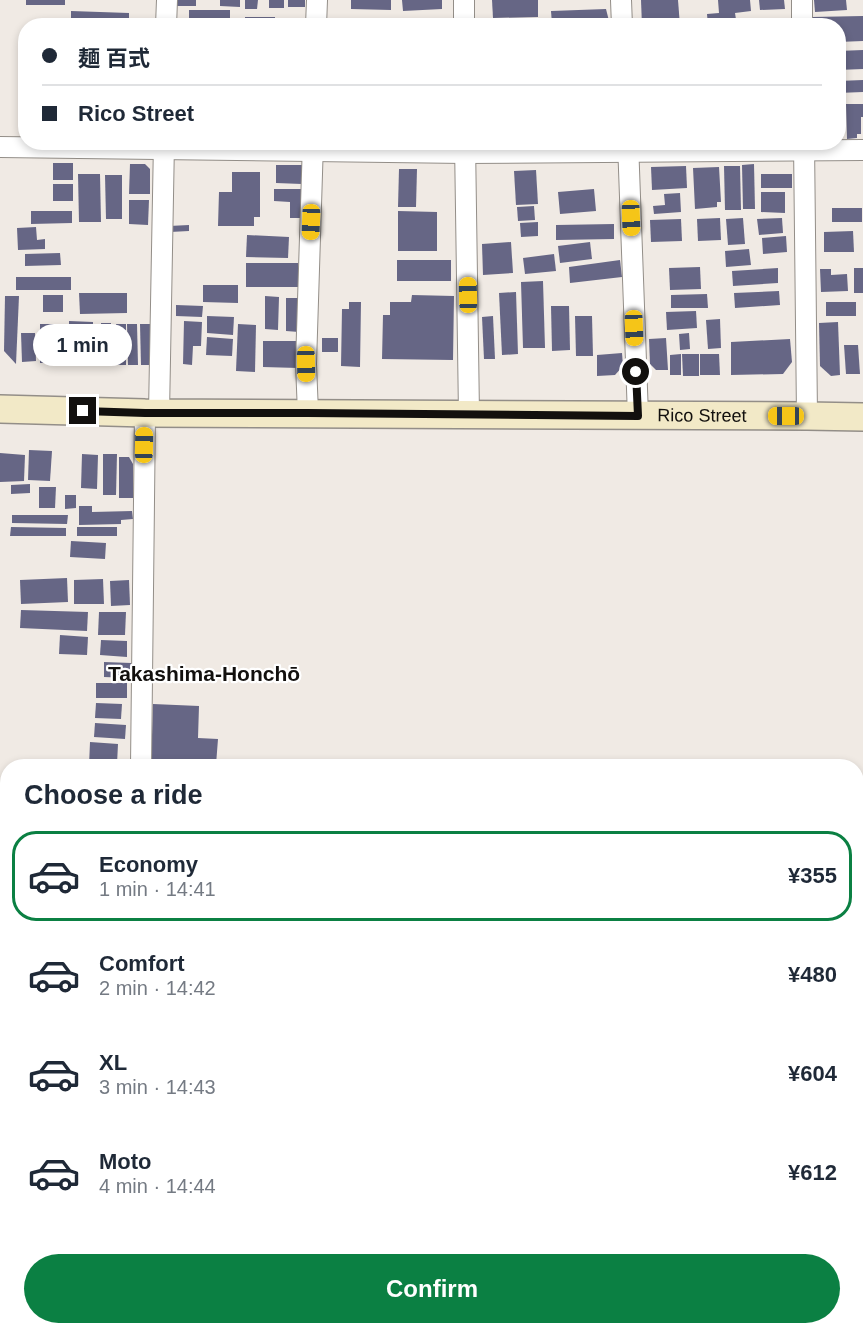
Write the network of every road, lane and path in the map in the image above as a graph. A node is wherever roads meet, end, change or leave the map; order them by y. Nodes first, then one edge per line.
1 (167, 0) edge
2 (317, 0) edge
3 (464, 0) edge
4 (621, 0) edge
5 (802, 0) edge
6 (166, 18) edge
7 (316, 18) edge
8 (464, 18) edge
9 (622, 18) edge
10 (802, 18) edge
11 (0, 147) edge
12 (18, 147) edge
13 (846, 149) edge
14 (164, 150) edge
15 (313, 150) edge
16 (465, 150) edge
17 (628, 150) edge
18 (804, 150) edge
19 (863, 150) edge
20 (0, 409) edge
21 (152, 413) junction
22 (308, 413) junction
23 (469, 414) junction
24 (638, 416) junction
25 (807, 416) junction
26 (863, 417) edge
27 (141, 759) edge

1 - 6 street
2 - 7 street
3 - 8 street
4 - 9 street
5 - 10 street
11 - 12 street
13 - 19 street
14 - 21 street
15 - 22 street
16 - 23 street
17 - 24 street
18 - 25 street
20 - 21 main road, Rico Street
21 - 22 main road, Rico Street
21 - 27 street
22 - 23 main road, Rico Street
23 - 24 main road, Rico Street
24 - 25 main road, Rico Street
25 - 26 main road, Rico Street

